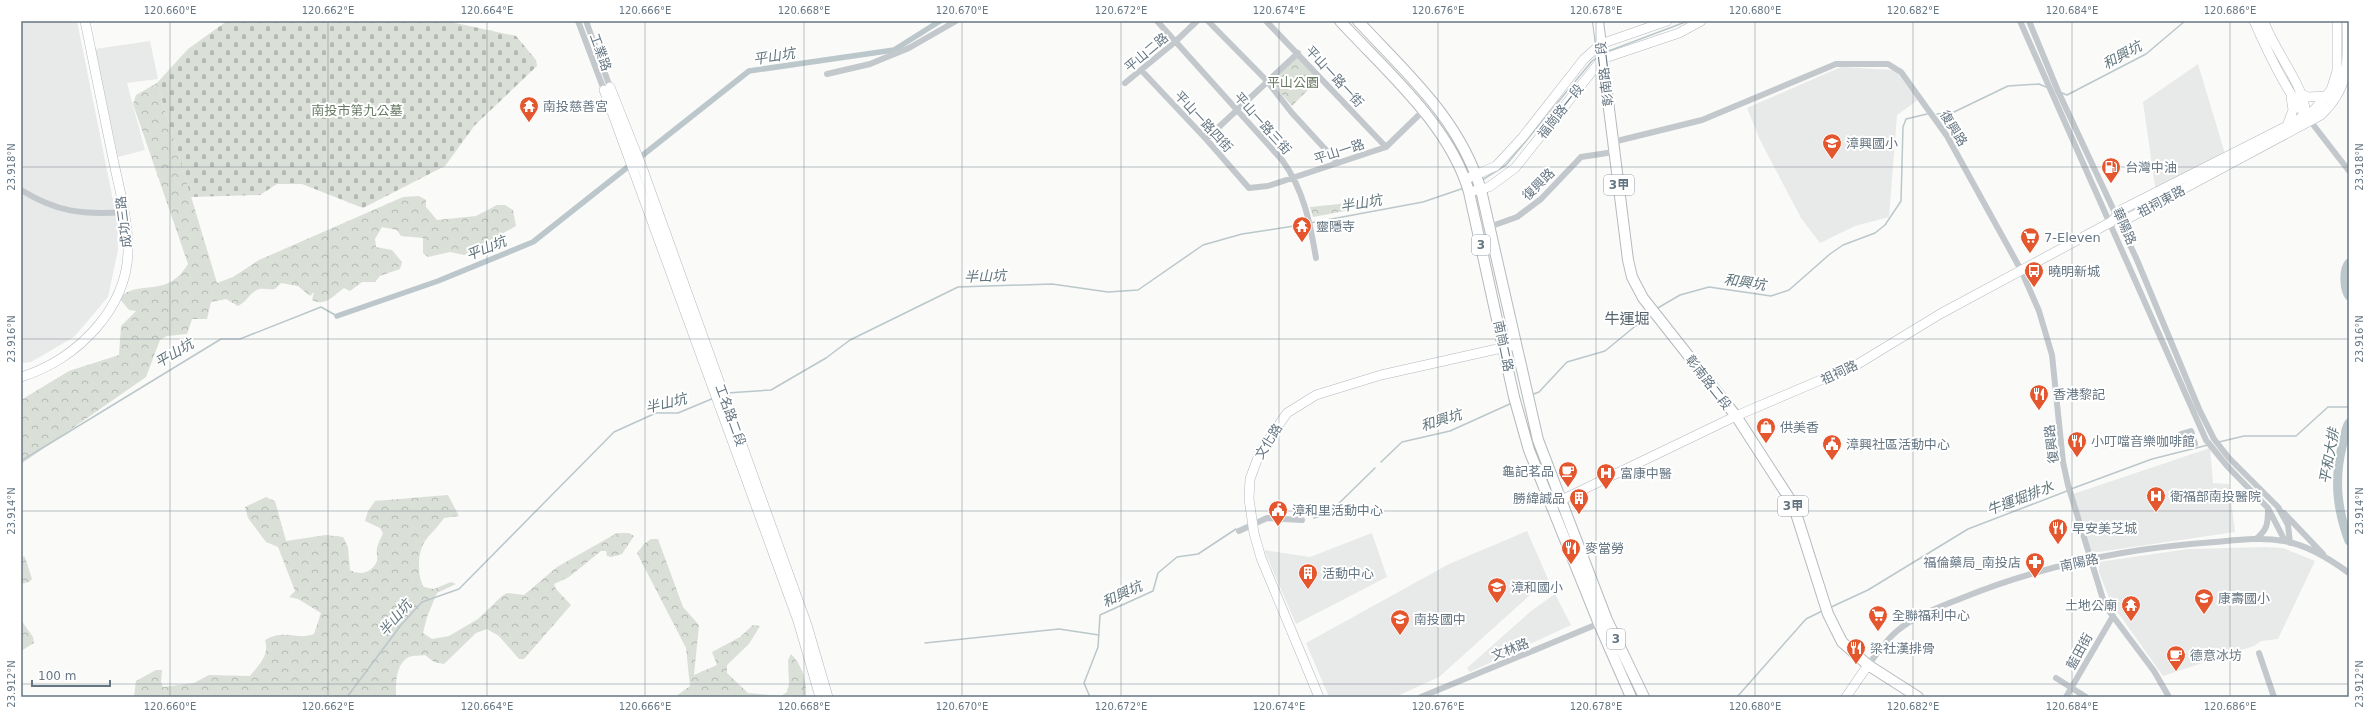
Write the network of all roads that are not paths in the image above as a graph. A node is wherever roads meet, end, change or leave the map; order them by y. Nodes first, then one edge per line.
1 (85, 21) edge
2 (578, 21) edge
3 (586, 21) edge
4 (956, 21) edge
5 (1157, 21) edge
6 (1197, 21) edge
7 (1208, 21) edge
8 (1266, 21) edge
9 (1340, 21) edge
10 (1358, 21) edge
11 (1598, 21) edge
12 (1666, 21) edge
13 (1701, 21) edge
14 (2020, 21) edge
15 (2029, 21) edge
16 (2254, 21) edge
17 (2264, 21) edge
18 (2337, 21) edge
19 (2347, 21) edge
20 (1175, 42) junction
21 (1602, 52) junction
22 (1298, 53) junction
23 (1142, 71) junction
24 (827, 74) dead end
25 (1267, 81) junction
26 (1125, 83) dead end
27 (607, 88) junction
28 (2291, 94) junction
29 (2301, 94) junction
30 (2327, 96) junction
31 (1236, 109) junction
32 (1423, 111) junction
33 (2308, 118) junction
34 (2287, 126) junction
35 (1206, 138) junction
36 (1386, 147) junction
37 (1613, 147) junction
38 (1338, 163) junction
39 (2349, 171) edge
40 (1476, 175) junction
41 (1294, 177) junction
42 (1466, 179) junction
43 (1249, 188) joint
44 (21, 190) edge
45 (1481, 190) junction
46 (1469, 192) junction
47 (124, 212) junction
48 (2116, 222) junction
49 (1476, 223) junction
50 (1489, 228) junction
51 (1316, 258) dead end
52 (2021, 270) junction
53 (1515, 346) junction
54 (1504, 348) junction
55 (21, 377) edge
56 (1736, 416) junction
57 (2181, 434) dead end
58 (2195, 444) dead end
59 (1556, 503) junction
60 (2278, 507) junction
61 (2268, 508) junction
62 (1302, 520) dead end
63 (1253, 525) junction
64 (1239, 531) dead end
65 (2256, 539) junction
66 (2287, 542) junction
67 (2326, 556) junction
68 (2090, 559) junction
69 (2349, 573) edge
70 (2113, 616) junction
71 (1603, 622) junction
72 (2259, 653) dead end
73 (1868, 665) junction
74 (2056, 678) dead end
75 (820, 681) junction
76 (2072, 688) junction
77 (820, 697) edge
78 (828, 697) edge
79 (1319, 697) edge
80 (1421, 697) edge
81 (1631, 697) edge
82 (1644, 697) edge
83 (1846, 697) edge
84 (1918, 697) edge
85 (2066, 697) edge
86 (2086, 697) edge
87 (2169, 697) edge
88 (2274, 697) edge

1 - 47 street, 成功三路
2 - 27 street, 工業路
3 - 27 street, 工業路
4 - 24 street
5 - 20 street, 平山一路三街
6 - 20 street, 平山二路
7 - 25 street
8 - 22 street, 平山一路一街
9 - 32 main road, 南崗二路 / 3
10 - 40 main road, 南崗二路 / 3
11 - 21 main road, 彰南路二段 / 3甲
12 - 21 street, 福崗路一段
13 - 21 street, 福崗路一段
14 - 48 street, 華陽路
15 - 48 street, 華陽路
16 - 28 street
17 - 29 street
18 - 30 street
19 - 33 street
20 - 23 street, 平山二路
20 - 31 street, 平山一路三街
21 - 37 main road, 彰南路二段 / 3甲
21 - 40 street, 福崗路一段
21 - 45 street, 福崗路一段
22 - 25 street
22 - 36 street, 平山一路一街
23 - 26 street, 平山二路
23 - 35 street, 平山一路四街
25 - 31 street
25 - 38 street
27 - 75 street, 工名路二段
28 - 33 street
28 - 34 street
29 - 30 street
29 - 33 street
30 - 33 street
31 - 35 street
31 - 41 street, 平山一路三街
32 - 36 street, 平山一路
32 - 42 main road, 南崗二路 / 3
33 - 34 street, 祖祠東路
33 - 39 street
33 - 48 street, 祖祠東路
34 - 48 street, 祖祠東路
35 - 43 street, 平山一路四街
36 - 38 street, 平山一路
37 - 50 street, 復興路
37 - 52 street, 復興路
37 - 56 main road, 彰南路二段 / 3甲
38 - 41 street, 平山一路
40 - 42 street, 福崗路一段
40 - 45 main road, 南崗二路 / 3
41 - 43 street, 平山一路
41 - 51 street, 平山一路三街
42 - 46 main road, 南崗二路 / 3
44 - 47 street
45 - 46 street, 福崗路一段
45 - 50 main road, 南崗二路 / 3
46 - 49 main road, 南崗二路 / 3
47 - 55 street, 成功三路
48 - 52 street, 祖祠路
48 - 60 street, 華陽路
48 - 61 street, 華陽路
49 - 50 street
49 - 54 main road, 南崗二路 / 3
50 - 53 main road, 南崗二路 / 3
52 - 56 street, 祖祠路
52 - 68 street, 復興路
53 - 54 street, 文化路
53 - 59 main road, 南崗二路 / 3
54 - 59 main road, 南崗二路 / 3
54 - 63 street, 文化路
56 - 59 street, 祖祠路
56 - 73 main road, 彰南路二段 / 3甲
57 - 58 street
59 - 71 main road, 南崗二路 / 3
60 - 66 street
60 - 67 street
61 - 65 street
61 - 66 street
62 - 63 street
63 - 64 street
63 - 79 street, 文化路
65 - 66 street, 南陽路
65 - 68 street, 南陽路
66 - 67 street, 南陽路
67 - 69 street, 南陽路
68 - 70 street
68 - 73 street, 南陽路
70 - 76 street, 藍田街
70 - 87 street
71 - 80 street, 文林路
71 - 81 main road, 南崗二路 / 3
71 - 82 main road, 南崗二路 / 3
72 - 88 street
73 - 83 street, 南陽路
73 - 84 main road, 彰南路二段 / 3甲
74 - 76 street
75 - 77 street
75 - 78 street
76 - 85 street, 藍田街
76 - 86 street

